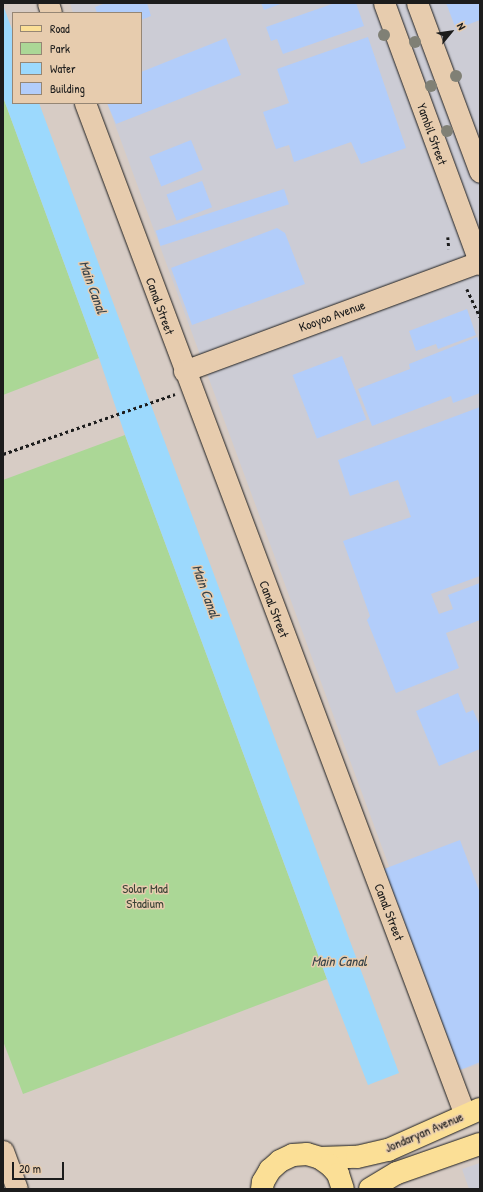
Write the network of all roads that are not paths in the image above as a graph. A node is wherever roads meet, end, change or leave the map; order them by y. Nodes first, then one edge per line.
1 (384, 3) edge
2 (417, 3) edge
3 (85, 104) edge
4 (480, 172) edge
5 (480, 263) edge
6 (184, 371) junction
7 (472, 1112) edge
8 (480, 1144) edge
9 (3, 1151) edge
10 (320, 1158) junction
11 (259, 1187) edge
12 (17, 1189) edge
13 (343, 1189) edge
14 (370, 1189) edge

1 - 5 street, Yambil Street
2 - 4 street
3 - 6 street, Canal Street
5 - 6 street, Kooyoo Avenue
6 - 7 street, Canal Street
7 - 10 main road, Jondaryan Avenue
8 - 14 main road
9 - 12 street
10 - 11 main road, Jondaryan Avenue
10 - 13 main road

